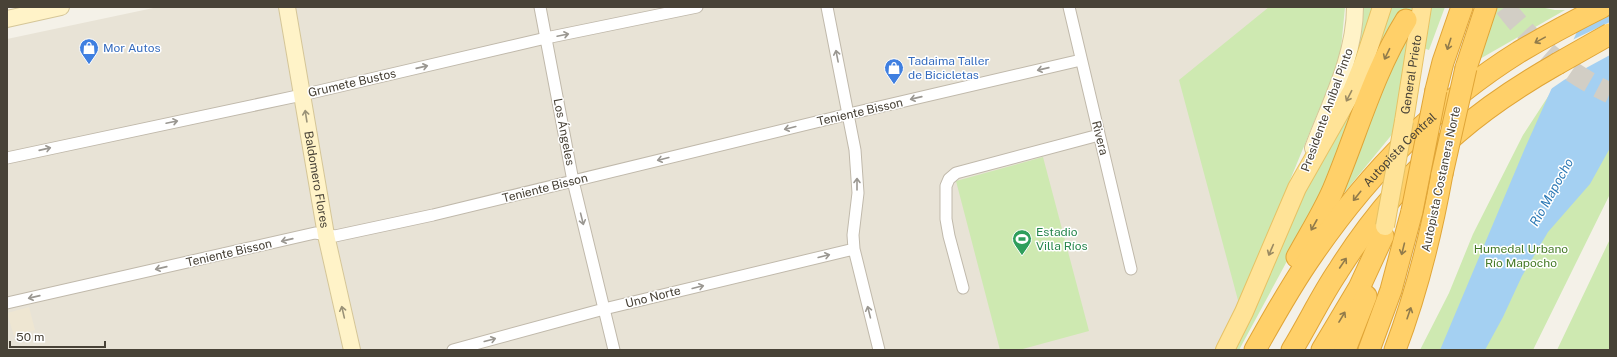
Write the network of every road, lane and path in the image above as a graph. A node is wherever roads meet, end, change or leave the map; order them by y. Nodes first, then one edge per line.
1 (61, 7) edge
2 (287, 7) edge
3 (540, 7) edge
4 (697, 7) edge
5 (827, 7) edge
6 (1069, 7) edge
7 (1354, 7) edge
8 (1382, 7) edge
9 (1422, 7) edge
10 (1462, 7) edge
11 (1486, 7) edge
12 (1602, 7) edge
13 (7, 19) edge
14 (1406, 20) dead end
15 (1610, 34) edge
16 (546, 38) junction
17 (1610, 47) edge
18 (1081, 60) junction
19 (1554, 66) junction
20 (302, 95) junction
21 (849, 114) junction
22 (1099, 135) junction
23 (7, 158) edge
24 (573, 181) junction
25 (1297, 188) junction
26 (1384, 231) junction
27 (326, 235) junction
28 (854, 249) junction
29 (1131, 269) dead end
30 (963, 288) dead end
31 (7, 303) edge
32 (604, 309) junction
33 (1316, 309) junction
34 (352, 350) edge
35 (453, 350) edge
36 (614, 350) edge
37 (879, 350) edge
38 (1225, 350) edge
39 (1255, 350) edge
40 (1292, 350) edge
41 (1299, 350) edge
42 (1322, 350) edge
43 (1345, 350) edge
44 (1369, 350) edge
45 (1395, 350) edge

1 - 13 street
2 - 20 street, Baldomero Flores
3 - 16 street, Los Ángeles
16 -> 4 street, Grumete Bustos
21 -> 5 street
6 - 18 street, Rivera
7 - 25 street, Presidente Aníbal Pinto
8 -> 25 main road
9 - 26 main road, General Prieto, bridge
10 -> 44 highway, Autopista Costanera Norte, bridge
45 -> 11 highway, Autopista Costanera Norte, bridge
12 -> 39 highway, Autopista Central
14 -> 39 highway
15 - 19 highway, bridge
20 -> 16 street, Grumete Bustos
16 - 24 street, Los Ángeles
17 - 19 highway, bridge
18 -> 21 street, Teniente Bisson
18 - 22 street, Rivera
33 -> 19 highway
23 -> 20 street, Grumete Bustos
27 -> 20 street, Baldomero Flores
21 -> 24 street, Teniente Bisson
28 -> 21 street
22 - 29 street, Rivera
22 - 30 street
24 - 27 street, Teniente Bisson
24 -> 32 street, Los Ángeles
25 -> 38 main road
42 -> 26 highway
26 - 43 highway
27 -> 31 street, Teniente Bisson
34 -> 27 street, Baldomero Flores
32 -> 28 street, Uno Norte
37 -> 28 street
35 -> 32 street, Uno Norte
32 - 36 street, Los Ángeles
33 - 40 highway
33 - 41 highway

